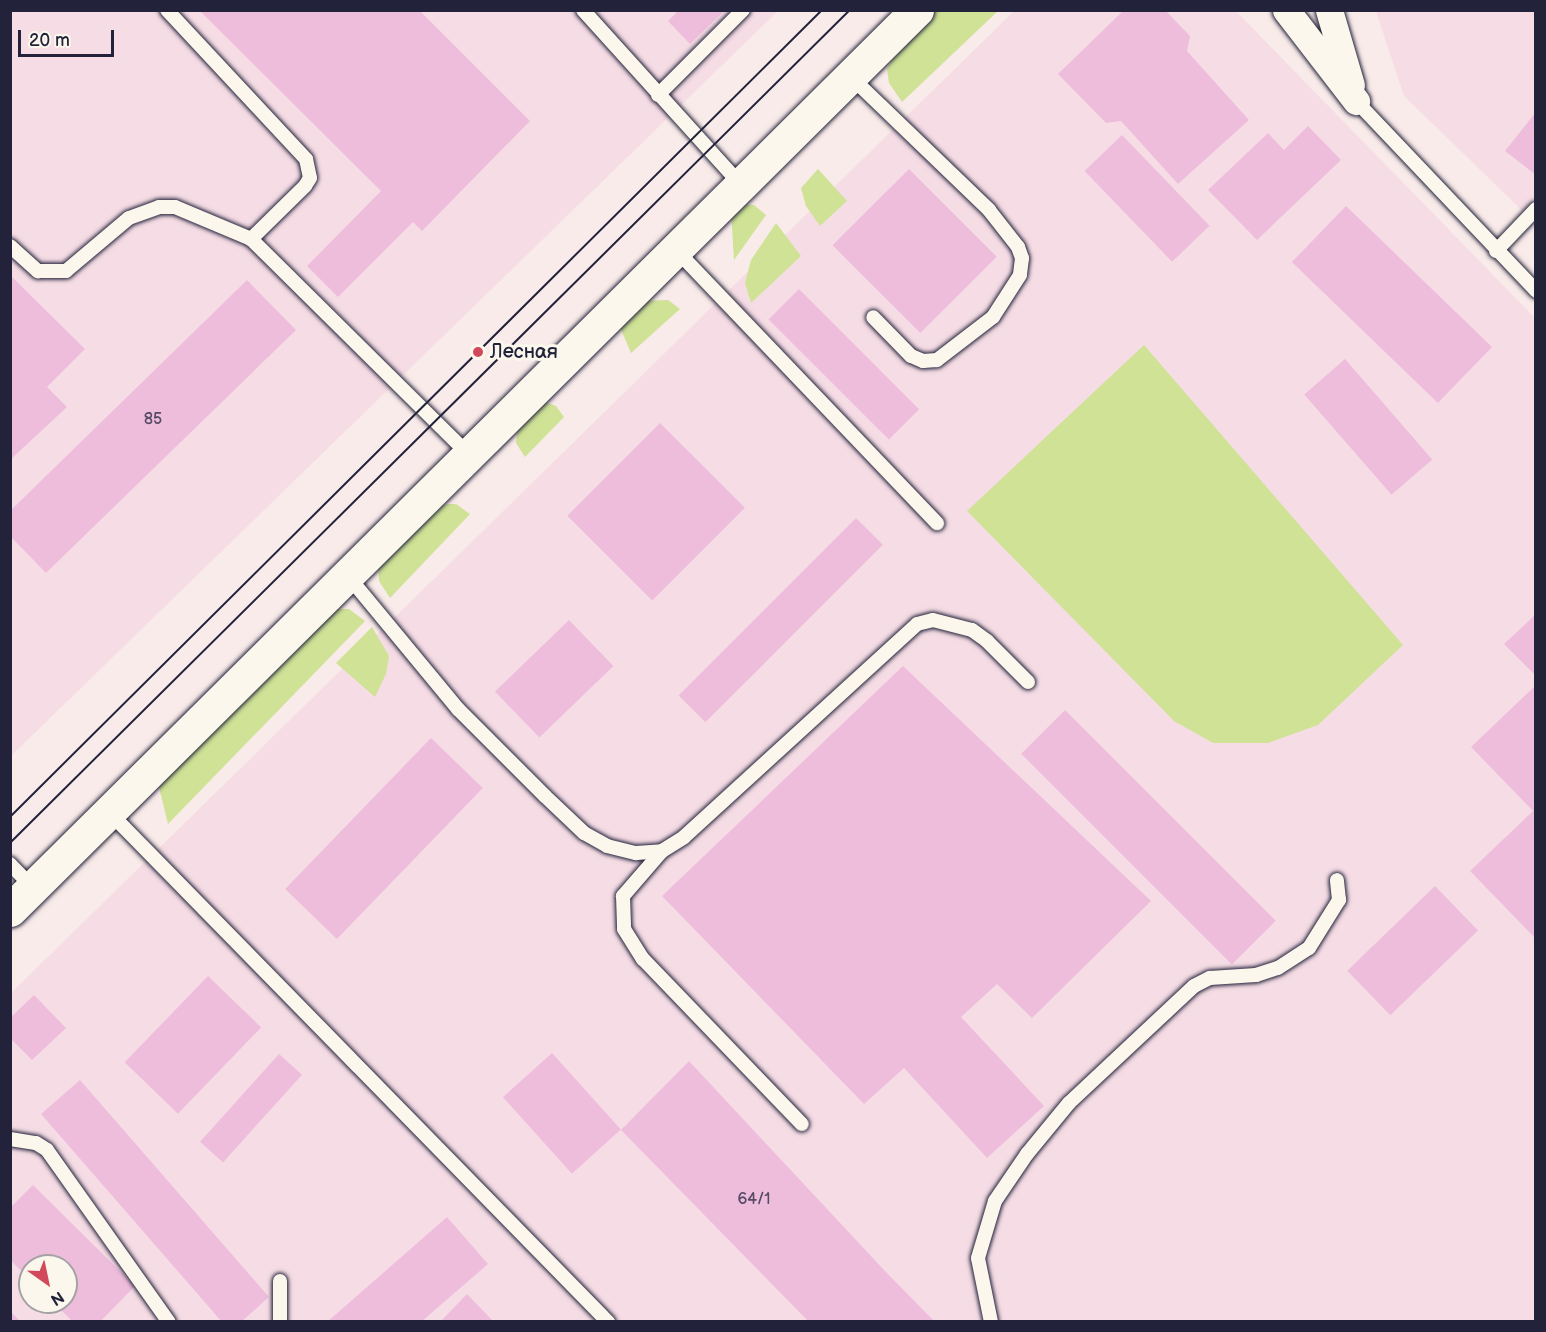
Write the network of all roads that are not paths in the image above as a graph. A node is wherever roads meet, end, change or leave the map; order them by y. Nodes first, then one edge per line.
1 (167, 10) edge
2 (584, 10) edge
3 (743, 10) edge
4 (917, 10) edge
5 (1286, 10) edge
6 (1329, 10) edge
7 (851, 77) junction
8 (658, 95) junction
9 (1356, 101) junction
10 (741, 185) junction
11 (1536, 209) edge
12 (251, 238) junction
13 (10, 246) edge
14 (676, 250) junction
15 (1496, 251) junction
16 (1536, 291) edge
17 (873, 317) dead end
18 (469, 455) junction
19 (937, 523) dead end
20 (348, 576) junction
21 (1028, 682) dead end
22 (109, 812) junction
23 (662, 851) junction
24 (10, 864) edge
25 (1337, 880) dead end
26 (22, 899) edge
27 (802, 1124) dead end
28 (10, 1139) edge
29 (280, 1281) dead end
30 (169, 1322) edge
31 (280, 1322) edge
32 (608, 1322) edge
33 (991, 1322) edge

1 - 12 lane
2 - 8 lane
3 - 8 lane
4 - 7 street
5 - 9 street
6 - 9 street
7 - 10 street
7 - 17 lane
8 - 10 lane
9 - 15 lane
10 - 14 street
11 - 15 lane
12 - 13 lane
12 - 18 lane
14 - 18 street
14 - 19 lane
15 - 16 lane
18 - 20 street
20 - 22 street
20 - 23 lane
21 - 23 lane
22 - 26 street
22 - 32 lane
23 - 27 lane
24 - 26 lane
25 - 33 lane
28 - 30 lane
29 - 31 lane

